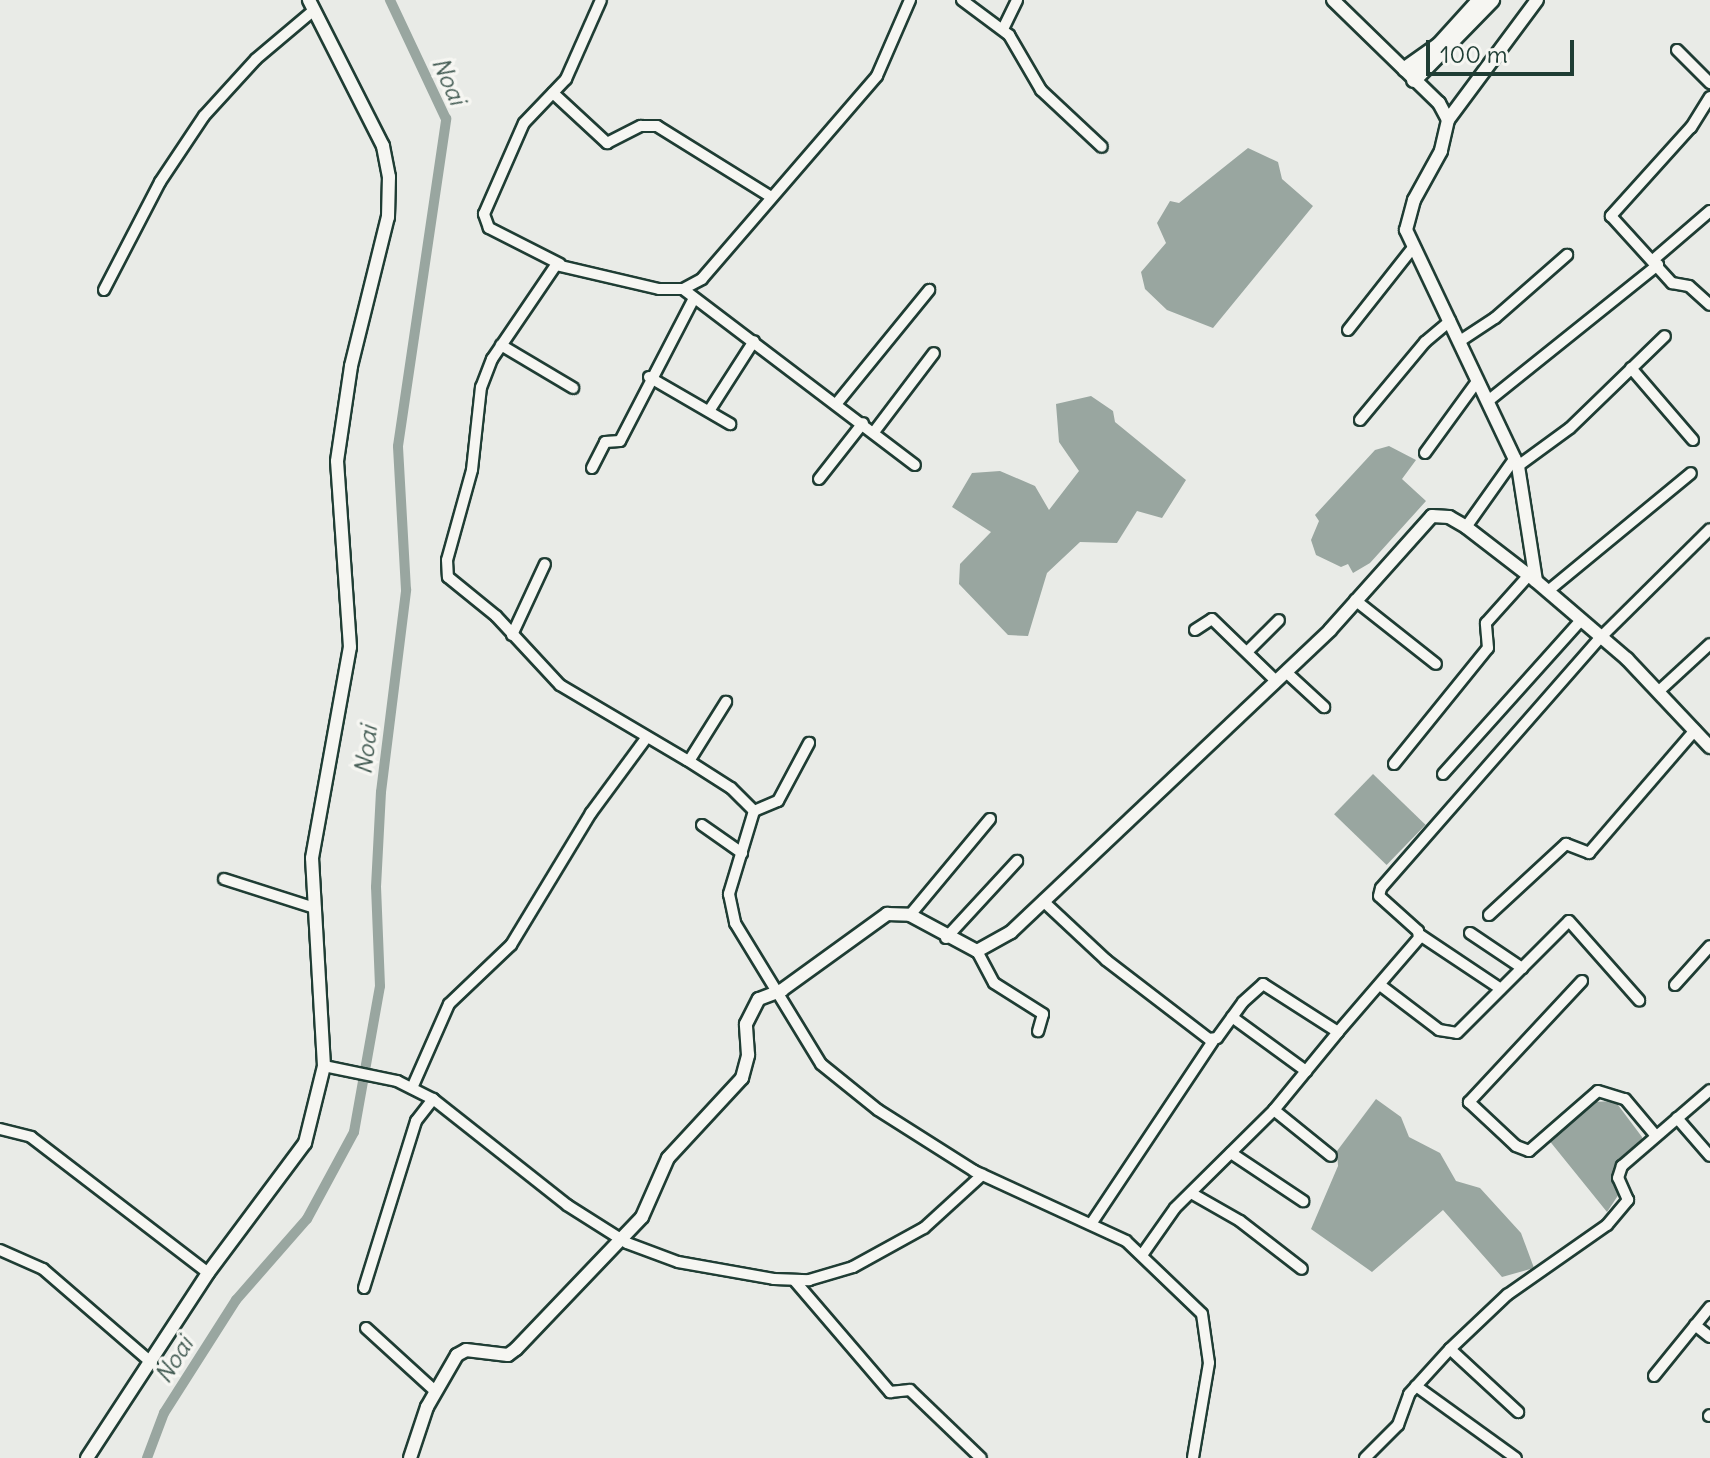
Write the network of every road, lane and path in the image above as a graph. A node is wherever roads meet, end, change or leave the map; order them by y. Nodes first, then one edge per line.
1 (601, 0) edge
2 (910, 0) edge
3 (962, 0) edge
4 (1017, 0) edge
5 (1333, 0) edge
6 (1479, 0) edge
7 (1492, 0) edge
8 (1537, 0) edge
9 (311, 5) edge
10 (1003, 29) junction
11 (1677, 50) dead end
12 (1410, 74) junction
13 (1710, 83) edge
14 (553, 93) junction
15 (1710, 97) edge
16 (1448, 120) junction
17 (1102, 147) dead end
18 (771, 197) junction
19 (1710, 211) edge
20 (1412, 249) junction
21 (1567, 255) dead end
22 (1655, 262) junction
23 (560, 264) junction
24 (683, 289) junction
25 (104, 290) dead end
26 (929, 290) dead end
27 (694, 298) junction
28 (1710, 305) edge
29 (1450, 321) junction
30 (1348, 330) dead end
31 (1665, 336) dead end
32 (754, 341) junction
33 (1460, 341) junction
34 (501, 345) junction
35 (934, 353) dead end
36 (1631, 368) junction
37 (649, 377) junction
38 (1478, 380) junction
39 (573, 388) dead end
40 (1488, 401) junction
41 (837, 403) junction
42 (709, 411) junction
43 (1360, 420) dead end
44 (863, 423) junction
45 (730, 424) dead end
46 (874, 432) junction
47 (1693, 440) dead end
48 (1425, 453) dead end
49 (1516, 462) junction
50 (915, 465) dead end
51 (592, 468) dead end
52 (1691, 473) dead end
53 (819, 479) dead end
54 (1466, 527) junction
55 (1710, 529) edge
56 (545, 564) dead end
57 (1533, 577) junction
58 (1548, 591) junction
59 (1355, 600) junction
60 (1279, 620) dead end
61 (1581, 620) junction
62 (1195, 630) dead end
63 (512, 635) junction
64 (1601, 637) junction
65 (1710, 644) edge
66 (1247, 652) junction
67 (1436, 664) dead end
68 (1281, 676) junction
69 (1659, 691) junction
70 (726, 702) dead end
71 (1324, 707) dead end
72 (647, 737) junction
73 (1704, 737) edge
74 (809, 743) dead end
75 (689, 761) junction
76 (1394, 764) dead end
77 (1443, 774) dead end
78 (754, 811) junction
79 (990, 819) dead end
80 (702, 825) dead end
81 (742, 853) junction
82 (1017, 861) dead end
83 (224, 879) dead end
84 (1043, 901) junction
85 (315, 908) junction
86 (910, 915) junction
87 (1489, 915) dead end
88 (1470, 933) dead end
89 (1420, 935) junction
90 (946, 938) junction
91 (1710, 946) edge
92 (977, 951) junction
93 (1522, 968) junction
94 (1582, 981) dead end
95 (1380, 985) junction
96 (1675, 985) dead end
97 (1501, 989) junction
98 (777, 991) junction
99 (1639, 1000) dead end
100 (1232, 1017) junction
101 (1038, 1031) dead end
102 (1338, 1032) junction
103 (1213, 1041) junction
104 (324, 1066) junction
105 (1306, 1071) junction
106 (412, 1088) junction
107 (1710, 1090) edge
108 (433, 1099) junction
109 (1274, 1110) junction
110 (1677, 1118) junction
111 (0, 1129) edge
112 (1656, 1136) junction
113 (1231, 1153) junction
114 (1331, 1156) dead end
115 (1710, 1156) edge
116 (982, 1175) junction
117 (1191, 1193) junction
118 (1303, 1201) dead end
119 (1091, 1224) junction
120 (621, 1239) junction
121 (0, 1250) edge
122 (1142, 1255) junction
123 (1302, 1269) dead end
124 (208, 1273) junction
125 (794, 1280) junction
126 (364, 1288) dead end
127 (1710, 1307) edge
128 (1695, 1325) junction
129 (366, 1328) dead end
130 (1710, 1337) edge
131 (1450, 1349) junction
132 (152, 1363) junction
133 (1654, 1376) dead end
134 (1416, 1386) junction
135 (436, 1392) junction
136 (1518, 1412) dead end
137 (87, 1458) edge
138 (410, 1458) edge
139 (981, 1458) edge
140 (1193, 1458) edge
141 (1365, 1458) edge
142 (1516, 1458) edge

1 - 14 street
2 - 18 street
3 - 10 street
4 - 10 street
5 - 12 street
6 - 12 main road
7 - 12 main road
8 - 16 street
9 - 25 street
9 - 85 street
10 - 17 street
11 - 13 street
12 - 16 street
14 - 18 street
14 - 23 street
15 - 22 street
16 - 20 street
18 - 24 street
19 - 22 street
20 - 29 street
20 - 30 street
21 - 33 street
22 - 28 street
22 - 40 street
23 - 24 street
23 - 34 street
24 - 27 street
26 - 41 street
27 - 32 street
27 - 37 street
29 - 33 street
29 - 43 street
31 - 36 street
32 - 41 street
32 - 42 street
33 - 38 street
34 - 39 street
34 - 63 street
35 - 46 street
36 - 47 street
36 - 49 street
37 - 42 street
37 - 51 street
38 - 40 street
38 - 48 street
40 - 49 street
41 - 44 street
42 - 45 street
44 - 46 street
44 - 53 street
46 - 50 street
49 - 54 street
49 - 57 street
52 - 58 street
54 - 57 street
54 - 59 street
55 - 64 street
56 - 63 street
57 - 58 street
57 - 76 street
58 - 61 street
59 - 67 street
59 - 68 street
60 - 66 street
61 - 64 street
61 - 77 street
62 - 66 street
63 - 72 street
64 - 69 street
64 - 89 street
65 - 69 street
66 - 68 street
68 - 71 street
68 - 84 street
69 - 73 street
70 - 75 street
72 - 75 street
72 - 106 street
73 - 87 street
74 - 78 street
75 - 78 street
78 - 81 street
79 - 86 street
80 - 81 street
81 - 98 street
82 - 90 street
83 - 85 street
84 - 92 street
84 - 103 street
85 - 104 street
86 - 90 street
86 - 98 street
88 - 93 street
89 - 95 street
89 - 97 street
90 - 92 street
91 - 96 street
92 - 101 street
93 - 97 street
93 - 99 street
94 - 112 street
95 - 97 street
95 - 102 street
98 - 116 street
98 - 120 street
100 - 102 street
100 - 103 street
100 - 105 street
102 - 105 street
103 - 119 street
104 - 106 street
104 - 124 street
105 - 109 street
106 - 108 street
107 - 110 street
108 - 120 street
108 - 126 street
109 - 113 street
109 - 114 street
110 - 112 street
110 - 115 street
111 - 124 street
112 - 131 street
113 - 117 street
113 - 118 street
116 - 119 street
116 - 125 street
117 - 122 street
117 - 123 street
119 - 122 street
120 - 125 street
120 - 135 street
121 - 132 street
122 - 140 street
124 - 132 street
125 - 139 street
127 - 128 street
128 - 130 street
128 - 133 street
129 - 135 street
131 - 134 street
131 - 136 street
132 - 137 street
134 - 141 street
134 - 142 street
135 - 138 street

